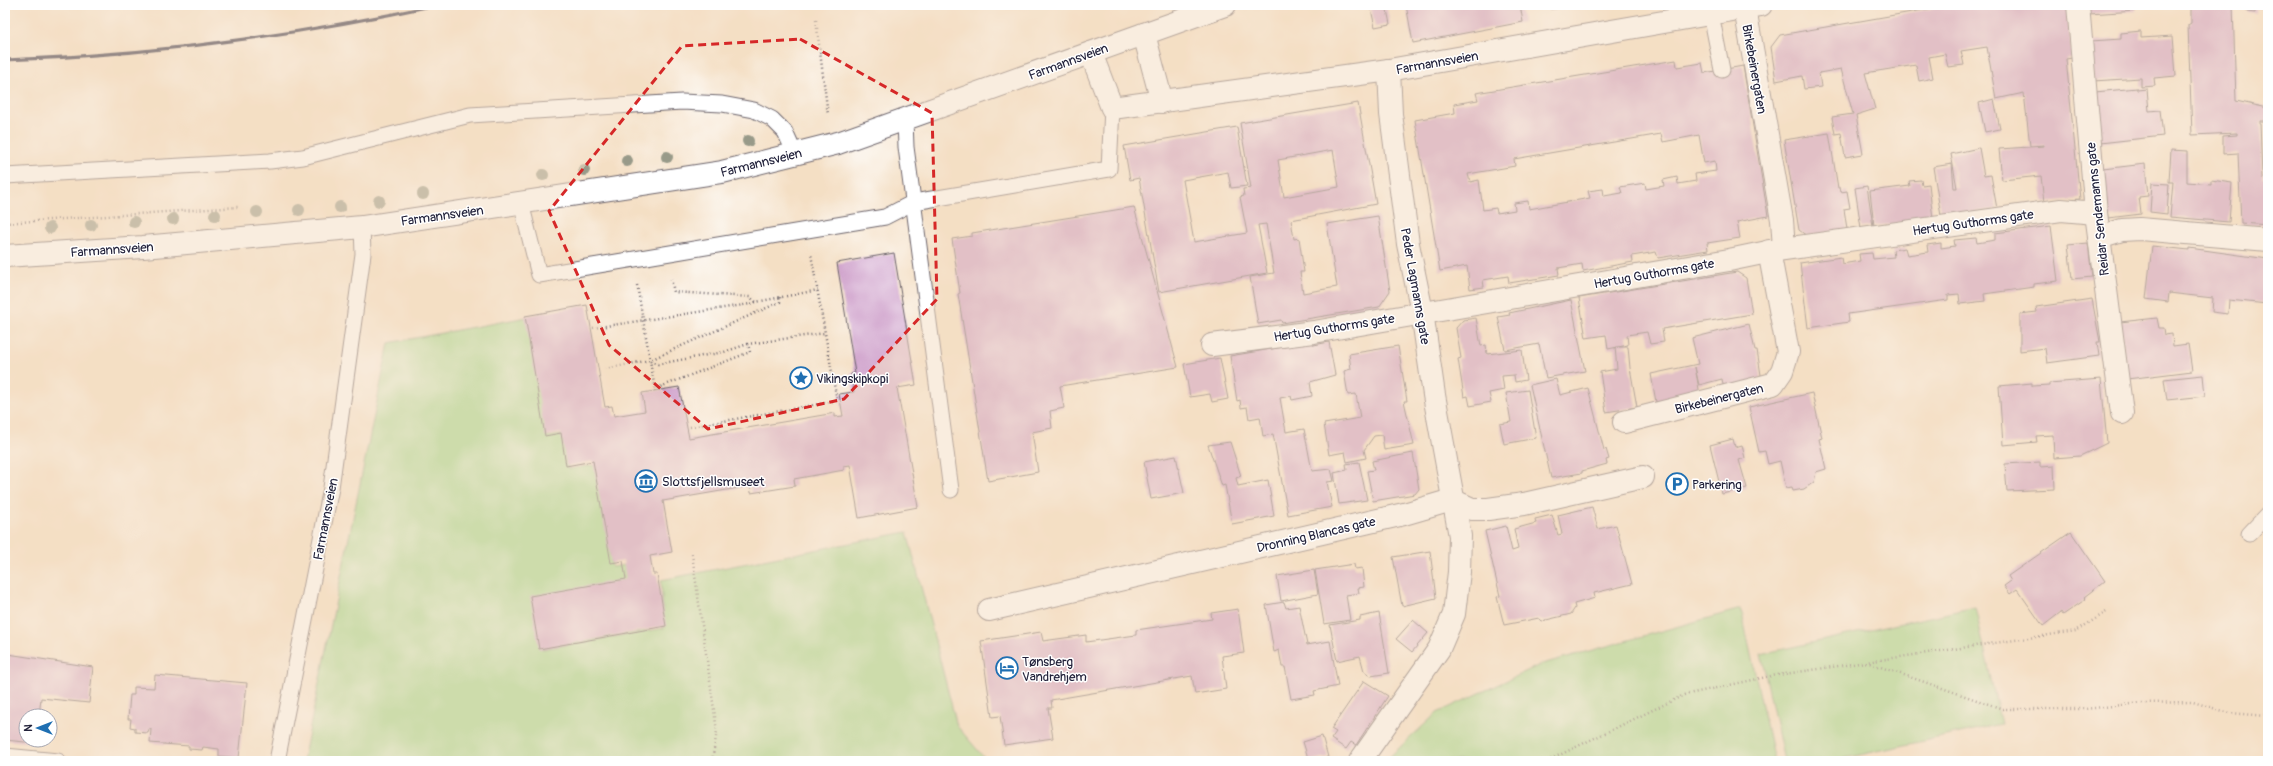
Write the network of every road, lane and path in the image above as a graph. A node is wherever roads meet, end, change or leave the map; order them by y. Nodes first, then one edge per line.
1 (1225, 5) edge
2 (2078, 5) edge
3 (1753, 6) edge
4 (1711, 14) junction
5 (816, 20) dead end
6 (1144, 34) junction
7 (1091, 53) junction
8 (1389, 70) junction
9 (1722, 70) dead end
10 (1162, 102) junction
11 (1112, 108) junction
12 (828, 115) dead end
13 (905, 120) junction
14 (795, 154) junction
15 (5, 176) edge
16 (914, 202) junction
17 (520, 203) junction
18 (246, 206) dead end
19 (2096, 213) junction
20 (5, 223) edge
21 (362, 227) junction
22 (807, 230) junction
23 (2099, 237) junction
24 (2268, 240) edge
25 (1777, 250) junction
26 (667, 253) junction
27 (5, 256) edge
28 (818, 290) junction
29 (639, 297) dead end
30 (780, 297) junction
31 (756, 302) junction
32 (1422, 312) junction
33 (643, 321) junction
34 (593, 328) dead end
35 (825, 333) junction
36 (748, 344) junction
37 (1212, 345) dead end
38 (650, 360) junction
39 (604, 368) dead end
40 (2122, 413) dead end
41 (1624, 422) dead end
42 (690, 427) dead end
43 (1643, 477) dead end
44 (951, 490) dead end
45 (1452, 500) junction
46 (2268, 514) edge
47 (2249, 534) dead end
48 (692, 554) dead end
49 (989, 610) dead end
50 (2108, 611) dead end
51 (1866, 662) junction
52 (2268, 716) edge
53 (5, 756) edge
54 (58, 761) edge
55 (277, 761) edge
56 (712, 761) edge
57 (1360, 761) edge
58 (1547, 761) edge

1 - 6 street, Farmannsveien
2 - 19 street, Reidar Sendemanns gate
3 - 4 street, Farmannsveien
3 - 25 street, Birkebeinergaten
4 - 8 street, Farmannsveien
4 - 9 lane
5 - 12 path
6 - 7 street, Farmannsveien
6 - 10 street
7 - 11 street
7 - 13 street, Farmannsveien
8 - 10 street, Farmannsveien
8 - 32 street, Peder Lagmanns gate
10 - 11 street, Farmannsveien
11 - 16 lane
13 - 14 street, Farmannsveien
13 - 16 lane
14 - 15 lane
14 - 17 street, Farmannsveien
16 - 22 lane
16 - 44 lane
17 - 21 street, Farmannsveien
17 - 26 lane
18 - 20 path
19 - 23 street, Reidar Sendemanns gate
19 - 25 street, Hertug Guthorms gate
21 - 27 street, Farmannsveien
21 - 55 lane, Farmannsveien
22 - 26 lane
22 - 28 path
23 - 24 street
23 - 40 street, Reidar Sendemanns gate
25 - 32 street, Hertug Guthorms gate
25 - 41 street, Birkebeinergaten
26 - 31 path
28 - 30 path
28 - 35 path
29 - 33 path
30 - 31 path
30 - 38 path
31 - 33 path
32 - 37 street, Hertug Guthorms gate
32 - 45 street, Peder Lagmanns gate
33 - 34 path
33 - 38 path
35 - 36 path
35 - 42 path
36 - 38 path
36 - 38 path
38 - 39 path
43 - 45 street
45 - 49 street, Dronning Blancas gate
45 - 57 street, Peder Lagmanns gate
46 - 47 lane
48 - 56 path
50 - 51 path
51 - 52 path
51 - 58 path
53 - 54 lane

